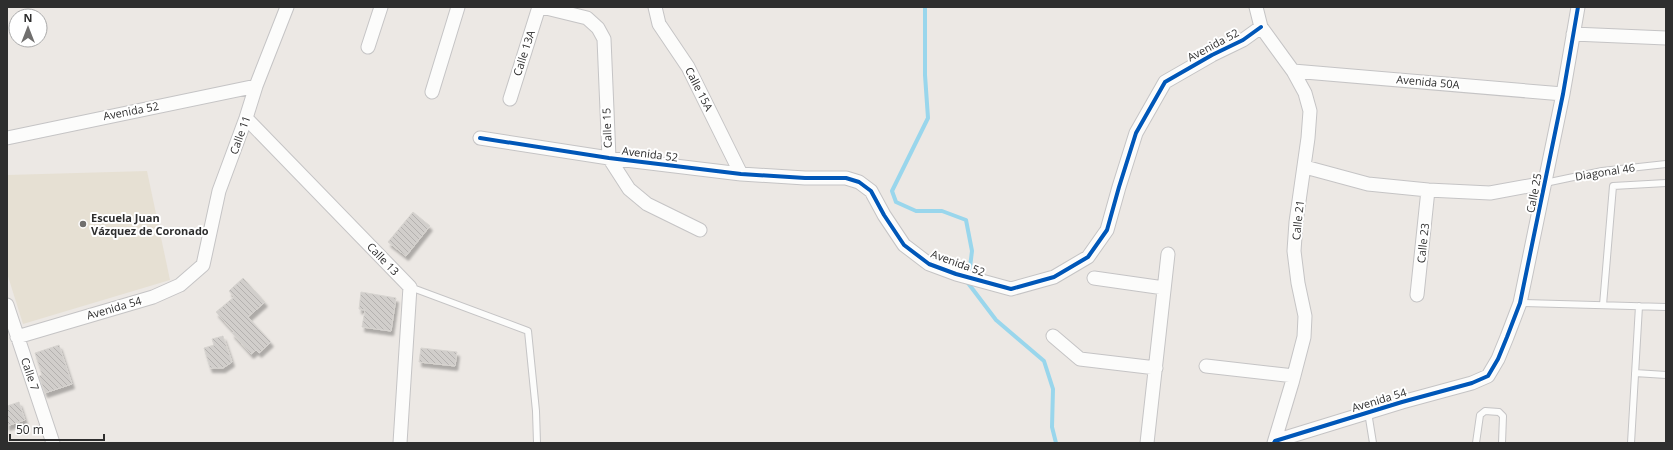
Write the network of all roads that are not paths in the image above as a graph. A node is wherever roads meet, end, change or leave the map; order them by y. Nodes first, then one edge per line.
1 (287, 7) edge
2 (381, 7) edge
3 (458, 7) edge
4 (540, 7) edge
5 (655, 7) edge
6 (1256, 7) edge
7 (1578, 7) edge
8 (1261, 27) junction
9 (1573, 34) junction
10 (1666, 38) edge
11 (368, 47) dead end
12 (1293, 71) junction
13 (256, 86) junction
14 (432, 92) dead end
15 (1564, 94) junction
16 (510, 99) dead end
17 (246, 118) junction
18 (7, 138) edge
19 (480, 138) dead end
20 (608, 158) junction
21 (1666, 164) edge
22 (1305, 167) junction
23 (741, 174) junction
24 (1545, 183) junction
25 (1666, 183) edge
26 (1428, 190) junction
27 (700, 230) dead end
28 (1168, 254) dead end
29 (203, 265) joint
30 (1094, 278) dead end
31 (410, 287) junction
32 (1164, 288) junction
33 (1417, 295) dead end
34 (1520, 304) junction
35 (1603, 305) junction
36 (7, 306) edge
37 (1639, 306) junction
38 (1666, 307) edge
39 (1053, 336) dead end
40 (17, 337) junction
41 (1206, 366) dead end
42 (1156, 368) junction
43 (1635, 372) junction
44 (1666, 375) edge
45 (1294, 376) junction
46 (1488, 376) joint
47 (1368, 412) junction
48 (1274, 442) edge
49 (53, 443) edge
50 (400, 443) edge
51 (537, 443) edge
52 (1147, 443) edge
53 (1374, 443) edge
54 (1476, 443) edge
55 (1502, 443) edge
56 (1631, 443) edge

1 - 13 street, Calle 11
2 - 11 street
3 - 14 street
4 - 16 street, Calle 13A
4 - 20 street, Calle 15
5 - 23 street, Calle 15A
6 - 8 street, Calle 21
7 - 9 street, Calle 25
8 - 12 street, Calle 21
8 - 23 street, Avenida 52
9 - 10 street
9 - 15 street, Calle 25
12 - 15 street, Avenida 50A
12 - 22 street, Calle 21
13 - 17 street, Calle 11
13 - 18 street, Avenida 52
15 - 24 street, Calle 25
17 - 29 street, Calle 11
17 - 31 street, Calle 13
19 - 20 street, Avenida 52
20 - 23 street, Avenida 52
20 - 27 street, Calle 15
21 - 24 lane, Diagonal 46
22 - 26 street
22 - 45 street, Calle 21
24 - 26 street
24 - 34 street, Calle 25
25 - 35 lane
26 - 33 street, Calle 23
28 - 32 street
29 - 40 street, Avenida 54
30 - 32 street
31 - 50 street
31 - 51 lane
32 - 42 street
34 - 35 lane
34 - 46 street, Calle 25
35 - 37 lane
36 - 40 street, Calle 7
37 - 38 lane
37 - 43 lane
39 - 42 street
40 - 49 street, Calle 7
41 - 45 street
42 - 52 street
43 - 44 lane
43 - 56 lane
45 - 48 street, Calle 21
46 - 47 street, Avenida 54
47 - 48 street, Avenida 54
47 - 53 lane
54 - 55 lane

